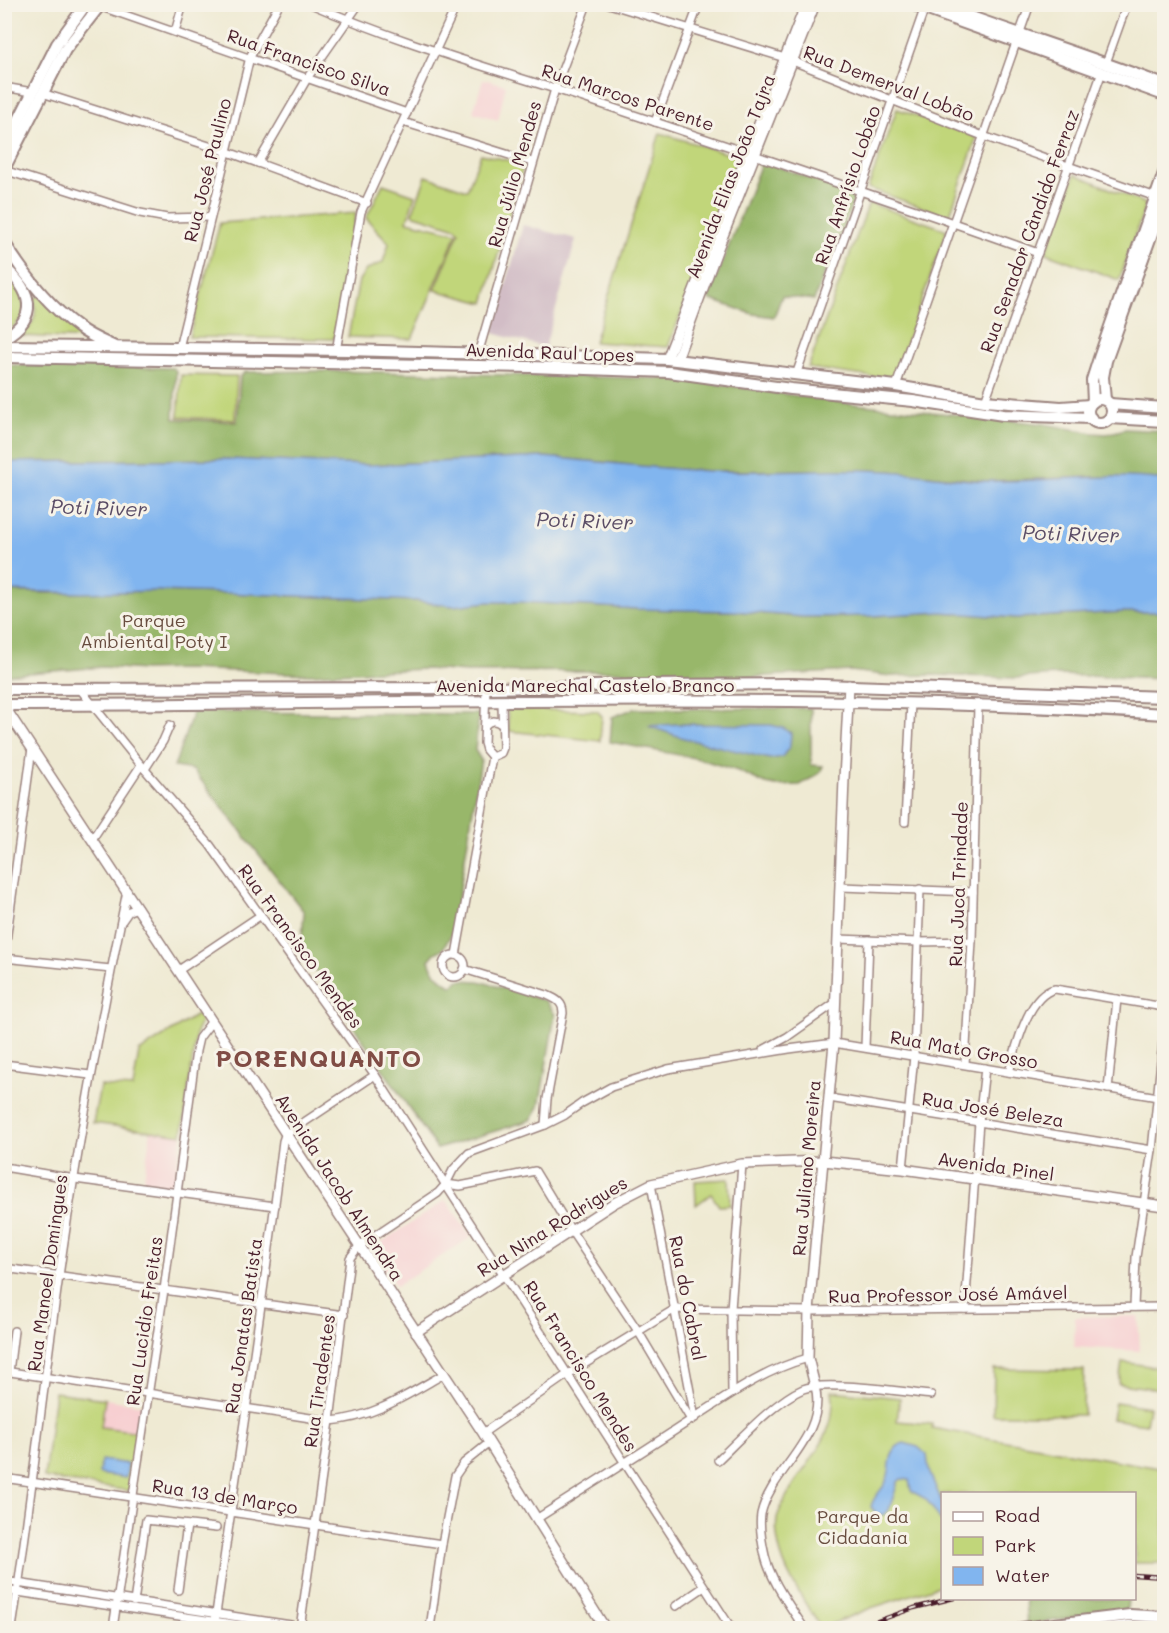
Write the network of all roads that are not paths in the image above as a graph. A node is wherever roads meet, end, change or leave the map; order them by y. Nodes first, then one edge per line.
1 (86, 4) edge
2 (183, 4) edge
3 (279, 4) edge
4 (311, 4) edge
5 (359, 4) edge
6 (457, 4) edge
7 (587, 4) edge
8 (609, 4) edge
9 (699, 4) edge
10 (806, 4) edge
11 (815, 4) edge
12 (911, 4) edge
13 (935, 4) edge
14 (1030, 4) edge
15 (1127, 4) edge
16 (100, 5) edge
17 (925, 7) edge
18 (347, 20) junction
19 (689, 30) junction
20 (175, 32) junction
21 (1018, 39) junction
22 (435, 51) junction
23 (250, 57) junction
24 (789, 60) junction
25 (1104, 68) junction
26 (308, 77) junction
27 (1164, 85) edge
28 (4, 87) edge
29 (555, 89) junction
30 (37, 92) junction
31 (1164, 95) edge
32 (892, 100) junction
33 (407, 112) junction
34 (403, 122) junction
35 (656, 122) junction
36 (983, 136) junction
37 (4, 149) edge
38 (228, 152) junction
39 (751, 152) junction
40 (532, 162) junction
41 (258, 164) junction
42 (1068, 166) junction
43 (4, 170) edge
44 (1164, 173) edge
45 (860, 192) junction
46 (1160, 198) edge
47 (367, 203) junction
48 (210, 218) junction
49 (952, 222) junction
50 (4, 242) edge
51 (1038, 253) junction
52 (4, 267) edge
53 (4, 338) edge
54 (4, 346) edge
55 (115, 347) junction
56 (179, 348) junction
57 (336, 351) junction
58 (478, 354) junction
59 (4, 357) edge
60 (672, 359) junction
61 (731, 366) junction
62 (693, 374) junction
63 (795, 375) junction
64 (896, 386) junction
65 (985, 401) junction
66 (1108, 402) junction
67 (1091, 404) junction
68 (1164, 408) edge
69 (1091, 418) junction
70 (1110, 418) junction
71 (1164, 421) edge
72 (749, 684) junction
73 (849, 685) junction
74 (425, 688) junction
75 (486, 688) junction
76 (4, 689) edge
77 (80, 689) junction
78 (1020, 692) junction
79 (1164, 698) edge
80 (749, 700) junction
81 (849, 701) junction
82 (425, 702) junction
83 (486, 702) junction
84 (502, 702) junction
85 (911, 703) junction
86 (978, 704) junction
87 (4, 705) edge
88 (93, 705) junction
89 (1018, 706) junction
90 (1164, 714) edge
91 (501, 724) junction
92 (170, 725) dead end
93 (485, 725) junction
94 (32, 747) junction
95 (492, 757) junction
96 (143, 767) junction
97 (905, 822) dead end
98 (93, 838) junction
99 (841, 887) junction
100 (920, 889) junction
101 (127, 891) junction
102 (973, 892) junction
103 (138, 908) junction
104 (261, 915) junction
105 (120, 923) junction
106 (838, 939) junction
107 (868, 940) junction
108 (972, 941) junction
109 (919, 942) junction
110 (456, 955) junction
111 (4, 957) edge
112 (111, 969) junction
113 (464, 969) junction
114 (179, 970) junction
115 (1117, 999) junction
116 (835, 1003) junction
117 (1164, 1007) edge
118 (212, 1021) junction
119 (1164, 1031) edge
120 (787, 1037) junction
121 (834, 1043) junction
122 (865, 1047) junction
123 (789, 1049) junction
124 (758, 1053) junction
125 (914, 1056) junction
126 (4, 1064) edge
127 (965, 1065) junction
128 (985, 1068) junction
129 (1008, 1072) junction
130 (90, 1075) junction
131 (375, 1075) junction
132 (1107, 1089) junction
133 (1161, 1097) edge
134 (829, 1098) junction
135 (546, 1110) junction
136 (909, 1111) junction
137 (565, 1115) junction
138 (979, 1122) junction
139 (545, 1125) junction
140 (285, 1135) junction
141 (1152, 1150) junction
142 (823, 1161) junction
143 (742, 1164) junction
144 (4, 1167) edge
145 (903, 1169) junction
146 (75, 1179) junction
147 (975, 1180) junction
148 (446, 1184) junction
149 (651, 1184) junction
150 (177, 1192) junction
151 (1144, 1202) junction
152 (275, 1206) junction
153 (1164, 1206) edge
154 (572, 1232) junction
155 (359, 1245) junction
156 (4, 1268) edge
157 (505, 1275) junction
158 (59, 1276) junction
159 (164, 1290) junction
160 (262, 1303) junction
161 (1134, 1307) junction
162 (1164, 1307) edge
163 (675, 1309) junction
164 (731, 1309) junction
165 (965, 1309) junction
166 (810, 1311) junction
167 (344, 1314) junction
168 (14, 1331) dead end
169 (638, 1331) junction
170 (416, 1332) junction
171 (808, 1358) junction
172 (7, 1372) edge
173 (444, 1374) junction
174 (568, 1374) junction
175 (47, 1378) junction
176 (815, 1386) junction
177 (732, 1392) junction
178 (148, 1393) junction
179 (931, 1395) dead end
180 (247, 1408) junction
181 (693, 1419) junction
182 (330, 1421) junction
183 (483, 1432) junction
184 (489, 1443) junction
185 (718, 1460) dead end
186 (625, 1463) junction
187 (4, 1478) edge
188 (34, 1482) junction
189 (133, 1497) junction
190 (230, 1511) junction
191 (538, 1518) junction
192 (314, 1524) junction
193 (187, 1525) junction
194 (216, 1528) dead end
195 (442, 1544) junction
196 (4, 1581) edge
197 (19, 1582) junction
198 (704, 1587) junction
199 (4, 1590) edge
200 (178, 1590) dead end
201 (18, 1592) junction
202 (134, 1602) junction
203 (117, 1603) junction
204 (676, 1606) dead end
205 (215, 1614) junction
206 (1164, 1617) edge
207 (1129, 1623) edge
208 (214, 1626) edge
209 (1164, 1628) edge
210 (12, 1629) edge
211 (113, 1629) edge
212 (260, 1629) edge
213 (298, 1629) edge
214 (430, 1629) edge
215 (605, 1629) edge
216 (731, 1629) edge
217 (804, 1629) edge
218 (1022, 1629) edge
219 (1110, 1629) edge

1 - 30 main road
2 - 20 street
3 - 23 street, Rua José Paulino
4 - 18 street, Rua Marcos Parente
5 - 18 street
6 - 22 street
7 - 29 street, Rua Júlio Mendes
8 - 19 street, Rua Demerval Lobão
9 - 19 street
10 - 24 street, Avenida Elias João Tajra
11 - 24 street, Avenida Elias João Tajra
12 - 17 main road
13 - 21 main road
14 - 21 street
15 - 25 street, Rua Senador Cândido Ferraz
16 - 20 street, Rua Francisco Silva
16 - 30 main road
17 - 21 main road
17 - 32 street, Rua Anfrísio Lobão
18 - 22 street, Rua Marcos Parente
18 - 26 street
19 - 24 street, Rua Demerval Lobão
19 - 35 street
20 - 23 street, Rua Francisco Silva
21 - 25 main road
21 - 36 street
22 - 29 street, Rua Marcos Parente
22 - 33 street
23 - 26 street, Rua Francisco Silva
23 - 38 street, Rua José Paulino
24 - 32 street, Rua Demerval Lobão
24 - 39 street, Avenida Elias João Tajra
25 - 27 main road
25 - 31 main road
25 - 42 street, Rua Senador Cândido Ferraz
26 - 33 street, Rua Francisco Silva
26 - 41 street
28 - 30 street
29 - 35 street, Rua Marcos Parente
29 - 40 street, Rua Júlio Mendes
30 - 37 main road
30 - 38 street
30 - 43 main road
32 - 36 street, Rua Demerval Lobão
32 - 45 street, Rua Anfrísio Lobão
33 - 34 street
34 - 40 street
34 - 47 street
35 - 39 street, Rua Marcos Parente
36 - 42 street, Rua Demerval Lobão
36 - 49 street
38 - 41 street
38 - 48 street, Rua José Paulino
39 - 45 street, Rua Marcos Parente
39 - 60 street, Avenida Elias João Tajra
40 - 58 street, Rua Júlio Mendes
41 - 47 street
42 - 46 street, Rua Demerval Lobão
42 - 51 street, Rua Senador Cândido Ferraz
43 - 48 street
44 - 46 main road
45 - 49 street, Rua Marcos Parente
45 - 63 street, Rua Anfrísio Lobão
46 - 66 main road
46 - 67 main road
47 - 57 street
48 - 56 street, Rua José Paulino
49 - 51 street, Rua Marcos Parente
49 - 64 street
50 - 55 main road
51 - 65 street, Rua Senador Cândido Ferraz
52 - 53 main road
54 - 55 main road, Avenida Raul Lopes
55 - 56 main road, Avenida Raul Lopes
56 - 57 main road, Avenida Raul Lopes
57 - 58 main road, Avenida Raul Lopes
58 - 60 main road, Avenida Raul Lopes
59 - 62 main road, Avenida Raul Lopes
60 - 61 main road, Avenida Raul Lopes
61 - 62 main road
61 - 63 main road, Avenida Raul Lopes
62 - 69 main road, Avenida Raul Lopes
63 - 64 main road, Avenida Raul Lopes
64 - 65 main road, Avenida Raul Lopes
65 - 67 main road, Avenida Raul Lopes
66 - 67 main road
66 - 68 main road
66 - 70 main road
67 - 69 main road
69 - 70 main road
70 - 71 main road
72 - 73 main road, Avenida Marechal Castelo Branco
72 - 75 main road, Avenida Marechal Castelo Branco
72 - 80 main road
73 - 78 main road, Avenida Marechal Castelo Branco
73 - 81 street, Rua Juliano Moreira
74 - 75 main road, Avenida Marechal Castelo Branco
74 - 77 main road, Avenida Marechal Castelo Branco
74 - 82 main road
75 - 83 street
76 - 77 main road, Avenida Marechal Castelo Branco
77 - 88 street, Rua Francisco Mendes
78 - 79 main road, Avenida Marechal Castelo Branco
78 - 89 main road
80 - 81 main road, Avenida Marechal Castelo Branco
80 - 84 main road, Avenida Marechal Castelo Branco
81 - 85 main road, Avenida Marechal Castelo Branco
81 - 99 street, Rua Juliano Moreira
82 - 83 main road, Avenida Marechal Castelo Branco
82 - 88 main road, Avenida Marechal Castelo Branco
83 - 84 main road, Avenida Marechal Castelo Branco
83 - 93 street
84 - 91 street
85 - 86 main road, Avenida Marechal Castelo Branco
85 - 97 street
86 - 89 main road, Avenida Marechal Castelo Branco
86 - 102 street, Rua Juca Trindade
87 - 88 main road, Avenida Marechal Castelo Branco
87 - 94 street, Avenida Jacob Almendra
88 - 96 street, Rua Francisco Mendes
89 - 90 main road, Avenida Marechal Castelo Branco
91 - 93 street
91 - 95 street
92 - 96 street
93 - 95 street
94 - 98 street, Avenida Jacob Almendra
94 - 111 street
95 - 110 street
96 - 98 street
96 - 104 street, Rua Francisco Mendes
98 - 101 street, Avenida Jacob Almendra
99 - 100 street
99 - 106 street, Rua Juliano Moreira
100 - 102 street
100 - 109 street
101 - 103 street, Avenida Jacob Almendra
101 - 105 street, Rua Manoel Domingues
102 - 108 street, Rua Juca Trindade
103 - 105 street
103 - 114 street, Avenida Jacob Almendra
104 - 114 street
104 - 131 street, Rua Francisco Mendes
105 - 112 street, Rua Manoel Domingues
106 - 107 street
106 - 116 street, Rua Juliano Moreira
107 - 109 street
107 - 122 street
108 - 109 street
108 - 127 street, Rua Juca Trindade
109 - 125 street
110 - 113 street
110 - 113 street
111 - 112 street
112 - 130 street, Rua Manoel Domingues
113 - 135 street
114 - 118 street, Avenida Jacob Almendra
115 - 117 street
115 - 129 street
115 - 132 street
116 - 120 street, Rua Mato Grosso
116 - 121 street, Rua Juliano Moreira
118 - 140 street, Avenida Jacob Almendra
118 - 150 street, Rua Lucidio Freitas
119 - 133 street
120 - 123 street
120 - 124 street, Rua Mato Grosso
121 - 122 street, Rua Mato Grosso
121 - 123 street, Rua Mato Grosso
121 - 134 street, Rua Juliano Moreira
122 - 125 street, Rua Mato Grosso
123 - 124 street, Rua Mato Grosso
124 - 137 street, Rua Mato Grosso
125 - 127 street, Rua Mato Grosso
125 - 136 street
126 - 130 street
127 - 128 street, Rua Mato Grosso
128 - 129 street, Rua Mato Grosso
128 - 138 street
129 - 132 street, Rua Mato Grosso
130 - 146 street, Rua Manoel Domingues
131 - 140 street
131 - 148 street, Rua Francisco Mendes
132 - 133 street, Rua Mato Grosso
133 - 141 street
134 - 136 street, Rua José Beleza
134 - 142 street, Rua Juliano Moreira
135 - 137 street
135 - 139 street
136 - 138 street, Rua José Beleza
136 - 145 street
137 - 139 street, Rua Mato Grosso
138 - 141 street, Rua José Beleza
138 - 147 street
139 - 148 street, Rua Mato Grosso
140 - 152 street, Rua Jonatas Batista
140 - 155 street, Avenida Jacob Almendra
141 - 151 street
142 - 143 street, Rua Nina Rodrigues
142 - 145 street, Avenida Pinel
142 - 166 street, Rua Juliano Moreira
143 - 149 street, Rua Nina Rodrigues
143 - 164 street
144 - 146 street
145 - 147 street, Avenida Pinel
146 - 150 street
146 - 158 street, Rua Manoel Domingues
147 - 151 street, Avenida Pinel
147 - 165 street
148 - 154 street
148 - 155 street
148 - 157 street, Rua Francisco Mendes
149 - 154 street, Rua Nina Rodrigues
149 - 163 street, Rua do Cabral
150 - 152 street
150 - 159 street, Rua Lucidio Freitas
151 - 153 street, Avenida Pinel
151 - 161 street
152 - 160 street, Rua Jonatas Batista
154 - 157 street, Rua Nina Rodrigues
154 - 169 street
155 - 167 street, Rua Tiradentes
155 - 170 street, Avenida Jacob Almendra
156 - 158 street
157 - 170 street, Rua Nina Rodrigues
157 - 174 street, Rua Francisco Mendes
158 - 159 street
158 - 175 street, Rua Manoel Domingues
159 - 160 street
159 - 178 street, Rua Lucidio Freitas
160 - 167 street
160 - 180 street, Rua Jonatas Batista
161 - 162 street, Rua Professor José Amável
161 - 165 street, Rua Professor José Amável
163 - 164 street, Rua Professor José Amável
163 - 169 street
163 - 181 street, Rua do Cabral
164 - 166 street, Rua Professor José Amável
164 - 177 street
165 - 166 street, Rua Professor José Amável
166 - 171 street, Rua Juliano Moreira
167 - 182 street, Rua Tiradentes
168 - 172 street
169 - 174 street
169 - 181 street
170 - 173 street, Avenida Jacob Almendra
171 - 176 street, Rua Juliano Moreira
171 - 177 street
172 - 175 street
173 - 182 street
173 - 183 street, Avenida Jacob Almendra
174 - 183 street
174 - 186 street, Rua Francisco Mendes
175 - 178 street
175 - 188 street, Rua Manoel Domingues
176 - 179 street
176 - 185 street
176 - 217 street, Rua Juliano Moreira
177 - 181 street
178 - 180 street
178 - 189 street, Rua Lucidio Freitas
180 - 182 street
180 - 190 street, Rua Jonatas Batista
181 - 186 street
182 - 192 street, Rua Tiradentes
183 - 184 street, Avenida Jacob Almendra
184 - 191 street, Avenida Jacob Almendra
184 - 195 street
186 - 191 street
186 - 198 street, Rua Francisco Mendes
187 - 188 street, Rua 13 de Março
188 - 189 street, Rua 13 de Março
188 - 197 street, Rua Manoel Domingues
189 - 190 street, Rua 13 de Março
189 - 203 street, Rua Lucidio Freitas
190 - 192 street, Rua 13 de Março
190 - 205 street, Rua Jonatas Batista
191 - 215 street, Avenida Jacob Almendra
192 - 195 street, Rua 13 de Março
192 - 213 street, Rua Tiradentes
193 - 194 street
193 - 200 street
193 - 202 street
195 - 214 street
196 - 197 street
197 - 201 street, Rua Manoel Domingues
197 - 203 street
198 - 204 street
198 - 216 street, Rua Francisco Mendes
199 - 201 street
201 - 203 street
201 - 210 street, Rua Manoel Domingues
202 - 203 street
202 - 205 street
203 - 208 street
203 - 211 street, Rua Lucidio Freitas
205 - 208 street, Rua Jonatas Batista
205 - 213 street
206 - 207 main road
207 - 209 main road
207 - 218 main road
207 - 219 main road
208 - 212 street

